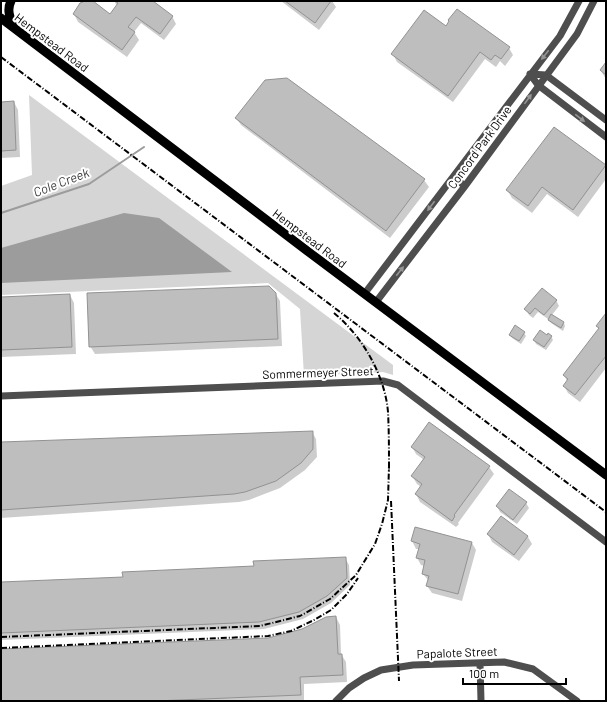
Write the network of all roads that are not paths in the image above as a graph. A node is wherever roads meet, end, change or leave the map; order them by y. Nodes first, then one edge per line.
1 (11, 1) edge
2 (579, 1) edge
3 (594, 1) edge
4 (1, 18) edge
5 (14, 28) junction
6 (530, 74) junction
7 (546, 75) junction
8 (538, 85) junction
9 (606, 120) edge
10 (606, 137) edge
11 (453, 177) junction
12 (465, 186) junction
13 (365, 293) junction
14 (376, 302) junction
15 (1, 396) edge
16 (606, 475) edge
17 (606, 542) edge
18 (480, 663) junction
19 (336, 701) edge
20 (481, 701) edge
21 (577, 701) edge

1 - 5 main road
2 -> 6 street, Concord Park Drive
3 - 7 street, Concord Park Drive
4 - 5 main road, Hempstead Road
5 - 13 main road, Hempstead Road
6 - 7 street
6 - 8 street
6 - 11 street, Concord Park Drive
7 - 8 street, Concord Park Drive
7 - 9 street
8 -> 10 street
12 -> 8 street, Concord Park Drive
11 - 12 street
11 -> 13 street, Concord Park Drive
14 -> 12 street, Concord Park Drive
13 - 14 main road, Hempstead Road
14 - 16 main road, Hempstead Road
15 - 17 street, Sommermeyer Street
18 - 19 street, Papalote Street
18 - 20 street
18 - 21 street, Papalote Street

